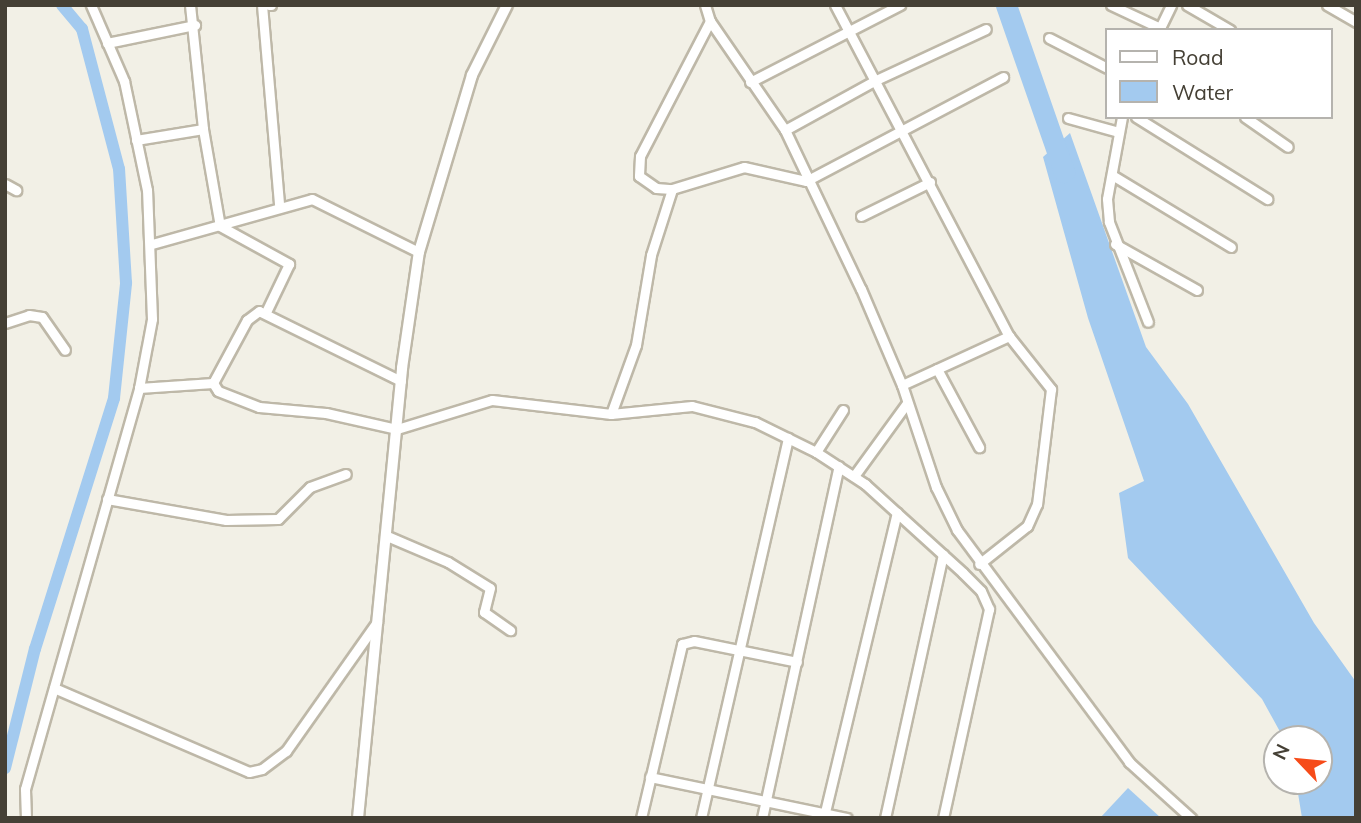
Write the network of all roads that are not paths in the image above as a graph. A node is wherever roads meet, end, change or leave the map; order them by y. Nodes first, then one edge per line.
1 (91, 5) edge
2 (190, 5) edge
3 (262, 5) edge
4 (507, 5) edge
5 (705, 5) edge
6 (835, 5) edge
7 (900, 5) edge
8 (1111, 5) edge
9 (1171, 5) edge
10 (1186, 5) edge
11 (1327, 5) edge
12 (710, 21) junction
13 (1356, 22) edge
14 (195, 25) junction
15 (1157, 28) edge
16 (1160, 28) edge
17 (1226, 28) edge
18 (986, 29) dead end
19 (847, 30) junction
20 (1049, 38) dead end
21 (107, 43) junction
22 (1106, 67) edge
23 (1003, 77) dead end
24 (876, 80) junction
25 (750, 82) junction
26 (1068, 118) dead end
27 (1122, 119) edge
28 (1139, 119) edge
29 (1248, 119) edge
30 (203, 129) junction
31 (785, 130) junction
32 (903, 132) junction
33 (1119, 132) junction
34 (136, 140) junction
35 (1288, 147) dead end
36 (1112, 175) junction
37 (806, 181) junction
38 (930, 182) junction
39 (5, 184) edge
40 (672, 189) junction
41 (16, 190) dead end
42 (1267, 199) dead end
43 (279, 205) junction
44 (861, 216) dead end
45 (220, 226) junction
46 (152, 244) junction
47 (1115, 244) junction
48 (1231, 247) dead end
49 (419, 252) junction
50 (1197, 290) dead end
51 (267, 312) junction
52 (1148, 321) dead end
53 (5, 323) edge
54 (1009, 335) junction
55 (65, 350) dead end
56 (937, 369) junction
57 (401, 381) junction
58 (213, 383) junction
59 (902, 386) junction
60 (139, 388) junction
61 (907, 403) junction
62 (843, 410) dead end
63 (611, 414) junction
64 (397, 429) junction
65 (788, 438) junction
66 (979, 447) dead end
67 (816, 452) junction
68 (839, 466) junction
69 (346, 474) dead end
70 (855, 476) junction
71 (107, 499) junction
72 (897, 513) junction
73 (387, 536) junction
74 (943, 554) junction
75 (978, 562) junction
76 (963, 573) junction
77 (379, 619) junction
78 (510, 630) dead end
79 (739, 650) junction
80 (797, 662) junction
81 (54, 688) junction
82 (650, 777) junction
83 (708, 788) junction
84 (766, 800) junction
85 (825, 812) junction
86 (26, 818) edge
87 (358, 818) edge
88 (640, 818) edge
89 (701, 818) edge
90 (762, 818) edge
91 (847, 818) edge
92 (885, 818) edge
93 (943, 818) edge
94 (1191, 818) edge

1 - 21 street
2 - 14 street
3 - 43 street
4 - 49 street
5 - 12 street
6 - 19 street
7 - 19 street
8 - 15 street
9 - 16 street
10 - 17 street
11 - 13 street
12 - 25 street
12 - 40 street
14 - 21 street
14 - 30 street
18 - 24 street
19 - 24 street
19 - 25 street
20 - 22 street
21 - 34 street
23 - 32 street
24 - 31 street
24 - 32 street
25 - 31 street
26 - 33 street
27 - 33 street
28 - 42 street
29 - 35 street
30 - 34 street
30 - 45 street
31 - 37 street
32 - 37 street
32 - 38 street
33 - 36 street
34 - 46 street
36 - 47 street
36 - 48 street
37 - 40 street
37 - 59 street
38 - 44 street
38 - 54 street
39 - 41 street
40 - 63 street
43 - 45 street
43 - 49 street
45 - 46 street
45 - 51 street
46 - 60 street
47 - 50 street
47 - 52 street
49 - 57 street
51 - 57 street
51 - 58 street
53 - 55 street
54 - 56 street
54 - 75 street
56 - 59 street
56 - 66 street
57 - 64 street
58 - 60 street
58 - 64 street
59 - 61 street
60 - 71 street
61 - 70 street
61 - 75 street
62 - 67 street
63 - 64 street
63 - 65 street
64 - 73 street
65 - 67 street
65 - 79 street
67 - 68 street
68 - 70 street
68 - 80 street
69 - 71 street
70 - 72 street
71 - 81 street
72 - 74 street
72 - 85 street
73 - 77 street
73 - 78 street
74 - 76 street
74 - 92 street
75 - 76 street
75 - 94 street
76 - 93 street
77 - 81 street
77 - 87 street
79 - 80 street
79 - 82 street
79 - 83 street
80 - 84 street
81 - 86 street
82 - 83 street
82 - 88 street
83 - 84 street
83 - 89 street
84 - 85 street
84 - 90 street
85 - 91 street

